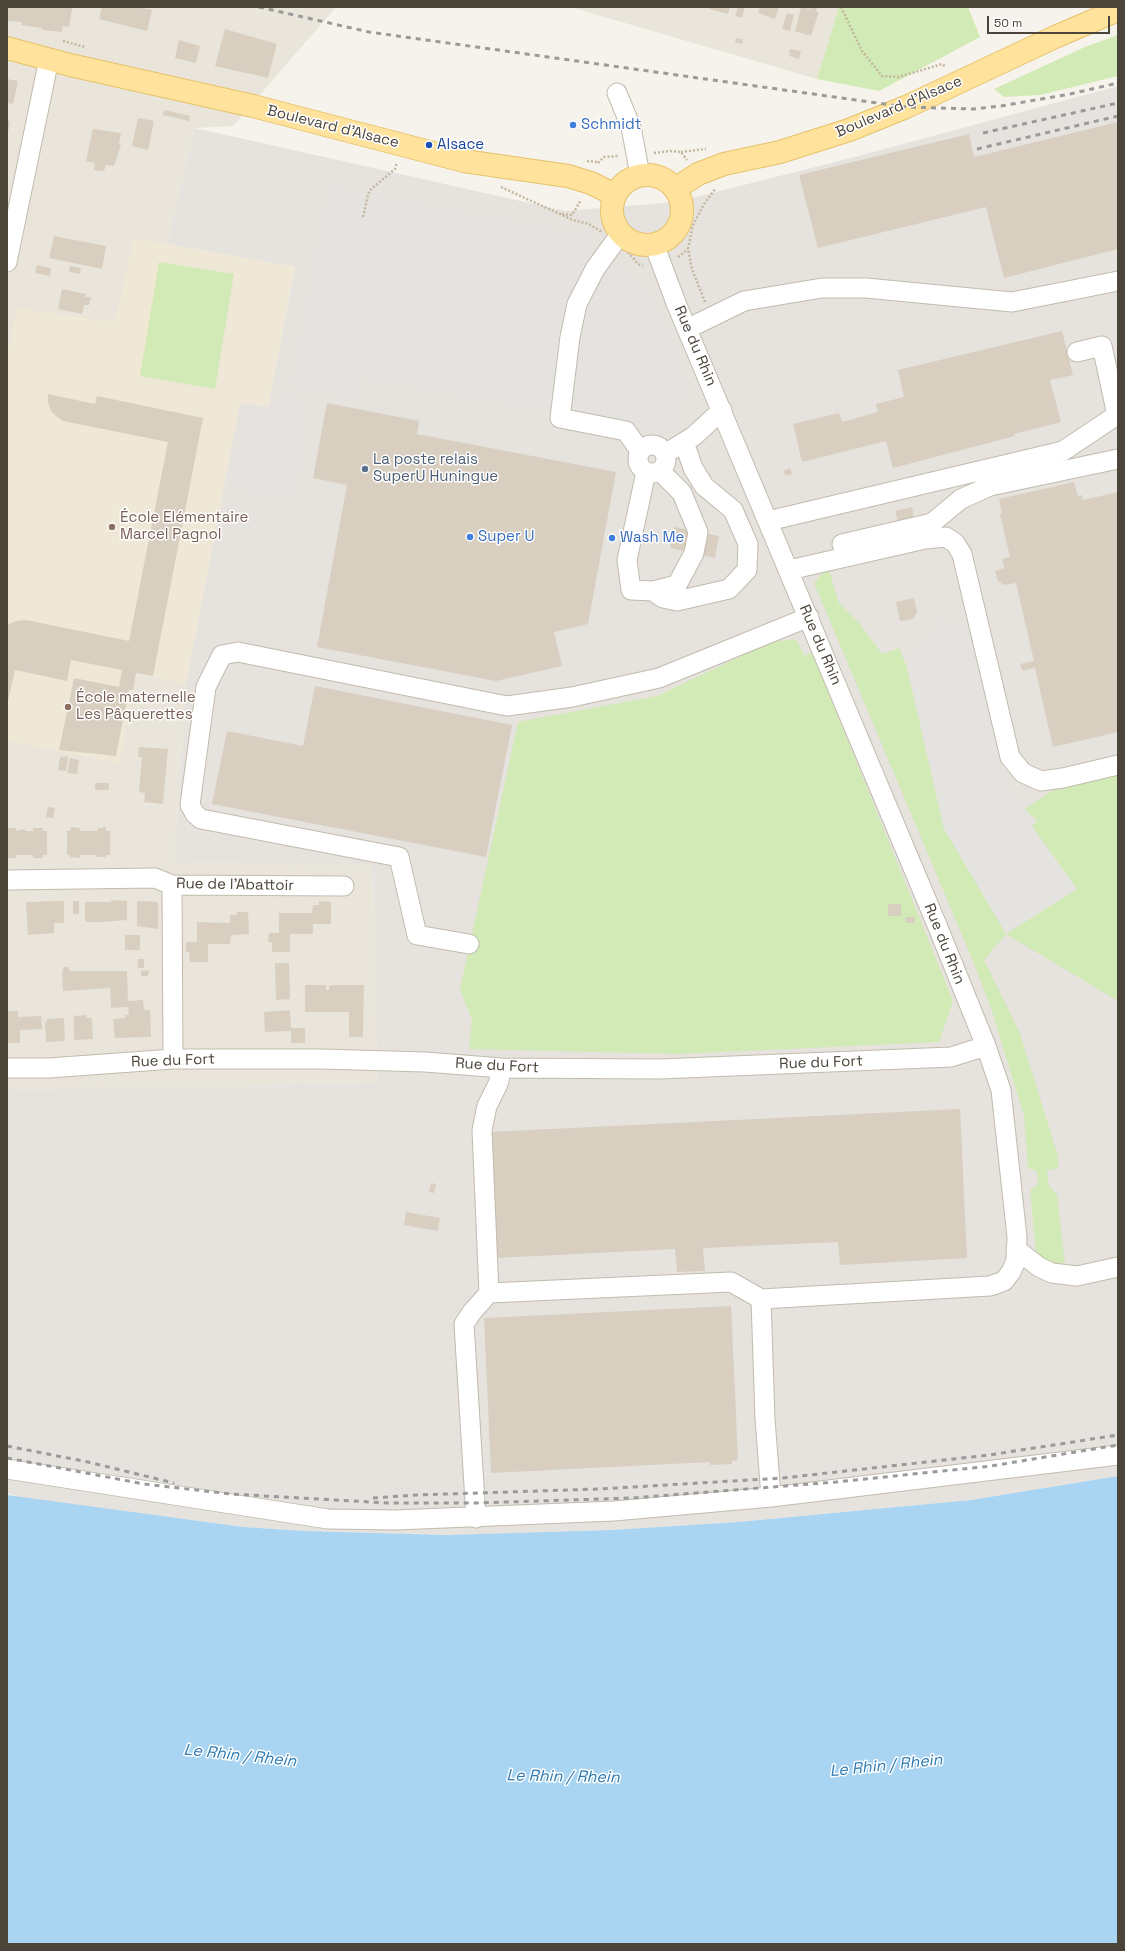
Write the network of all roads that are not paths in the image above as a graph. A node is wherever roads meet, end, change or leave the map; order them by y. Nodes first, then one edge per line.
1 (1118, 10) edge
2 (7, 48) edge
3 (49, 59) junction
4 (617, 93) dead end
5 (640, 175) junction
6 (675, 189) junction
7 (615, 195) junction
8 (621, 233) junction
9 (654, 244) junction
10 (7, 262) edge
11 (1118, 281) edge
12 (687, 329) junction
13 (1077, 352) dead end
14 (722, 410) junction
15 (684, 442) junction
16 (640, 451) junction
17 (1118, 459) edge
18 (657, 465) junction
19 (768, 521) junction
20 (787, 564) junction
21 (653, 591) junction
22 (809, 617) junction
23 (1118, 765) edge
24 (7, 880) edge
25 (172, 886) junction
26 (344, 886) dead end
27 (468, 944) dead end
28 (986, 1046) junction
29 (173, 1059) junction
30 (7, 1068) edge
31 (502, 1068) junction
32 (1016, 1249) junction
33 (1118, 1267) edge
34 (489, 1293) junction
35 (761, 1299) junction
36 (1118, 1455) edge
37 (7, 1470) edge
38 (771, 1497) junction
39 (476, 1518) junction

1 - 6 main road, Boulevard d'Alsace
2 - 3 main road, Boulevard d'Alsace
3 - 7 main road, Boulevard d'Alsace
3 - 10 street
4 - 5 street
5 - 6 main road
5 - 7 main road
6 - 9 main road
7 - 8 main road
8 - 9 main road
8 - 16 street
9 - 12 street, Rue du Rhin
11 - 12 street
12 - 14 street, Rue du Rhin
13 - 19 street
14 - 15 street
14 - 19 street, Rue du Rhin
15 - 18 street
15 - 21 street
16 - 18 street
16 - 18 street
17 - 20 street
18 - 21 street
18 - 21 street
19 - 20 street, Rue du Rhin
20 - 22 street, Rue du Rhin
20 - 23 street
22 - 27 street
22 - 28 street, Rue du Rhin
24 - 25 street, Rue de l'Abattoir
25 - 26 street, Rue de l'Abattoir
25 - 29 street
28 - 31 street, Rue du Fort
28 - 32 street, Rue du Rhin
29 - 30 street, Rue du Fort
29 - 31 street, Rue du Fort
31 - 34 street
32 - 33 street
32 - 35 street, Rue du Rhin
34 - 35 street
34 - 39 street
35 - 38 street
36 - 38 street
37 - 39 street
38 - 39 street

